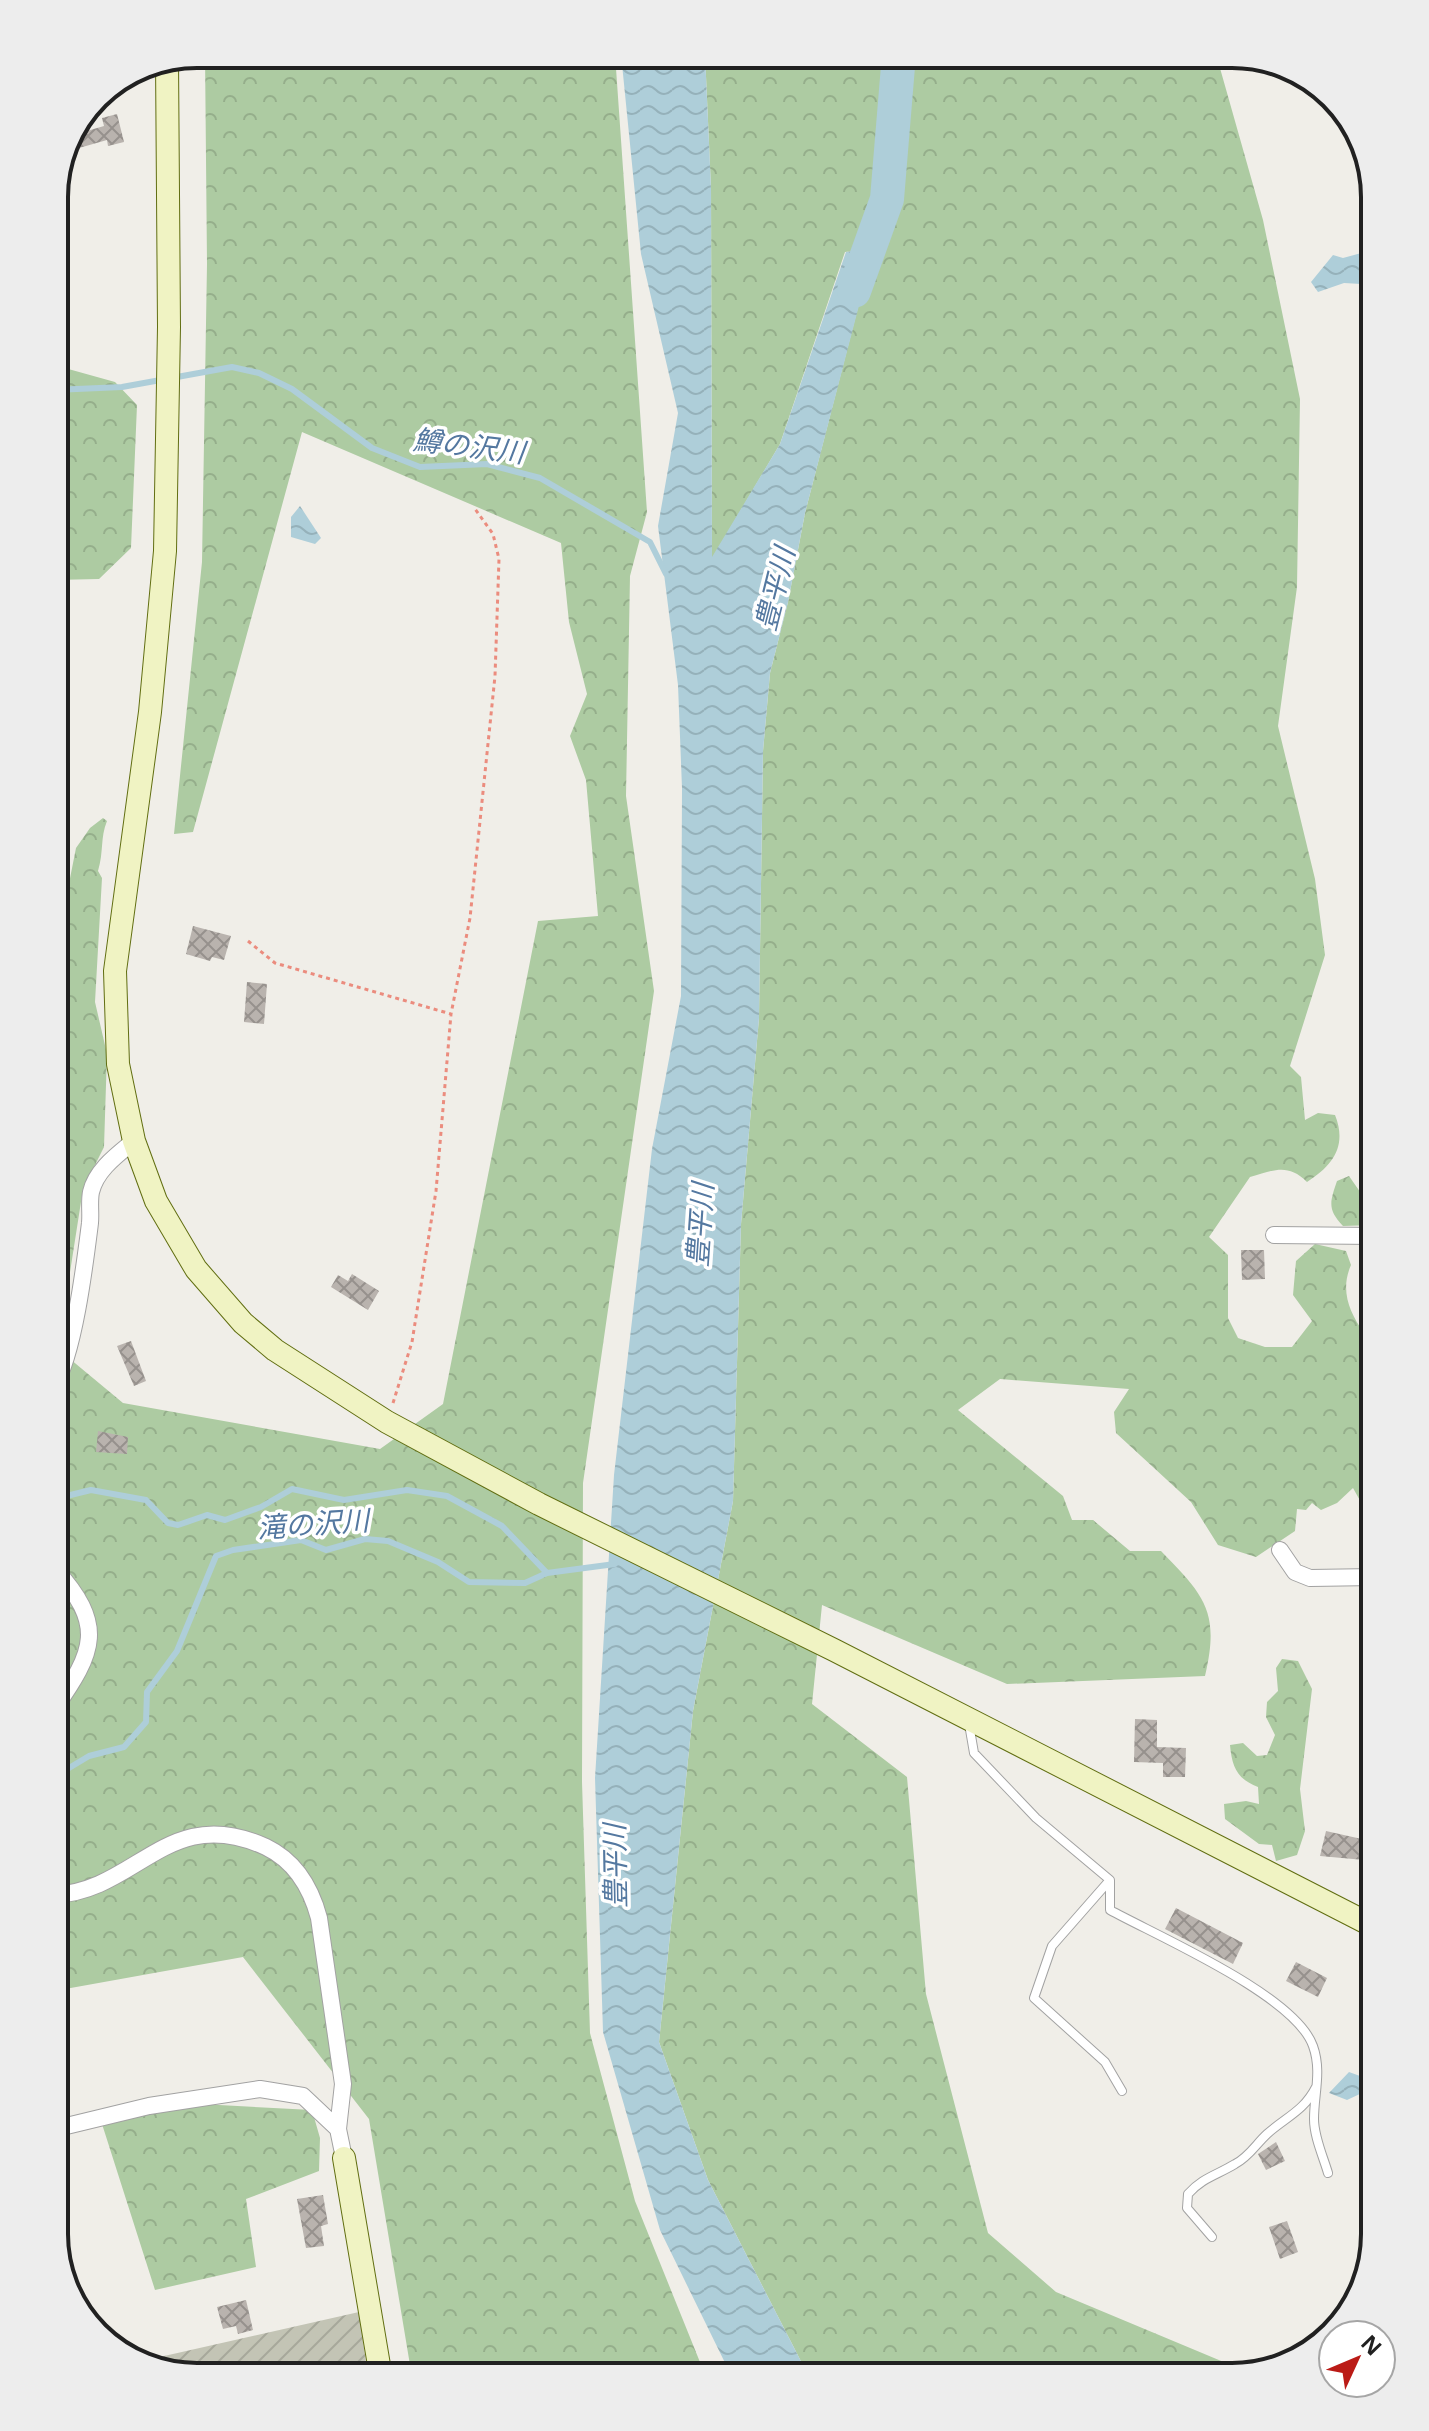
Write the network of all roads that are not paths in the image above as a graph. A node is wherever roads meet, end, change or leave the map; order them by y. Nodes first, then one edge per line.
1 (167, 72) edge
2 (134, 1141) junction
3 (1274, 1235) dead end
4 (1361, 1236) edge
5 (68, 1345) edge
6 (1280, 1550) dead end
7 (1361, 1577) edge
8 (68, 1584) edge
9 (68, 1690) edge
10 (968, 1719) junction
11 (1110, 1880) junction
12 (68, 1892) edge
13 (1361, 1920) edge
14 (1318, 2082) junction
15 (1122, 2091) dead end
16 (68, 2126) edge
17 (338, 2129) junction
18 (344, 2158) joint
19 (1328, 2173) dead end
20 (1212, 2237) dead end
21 (379, 2363) edge

1 - 2 street
2 - 5 street
2 - 10 street
3 - 4 street
6 - 7 street
8 - 9 street
10 - 11 lane
10 - 13 street
11 - 14 lane
11 - 15 lane
12 - 17 street
14 - 19 lane
14 - 20 lane
16 - 17 street
17 - 18 street
18 - 21 street

